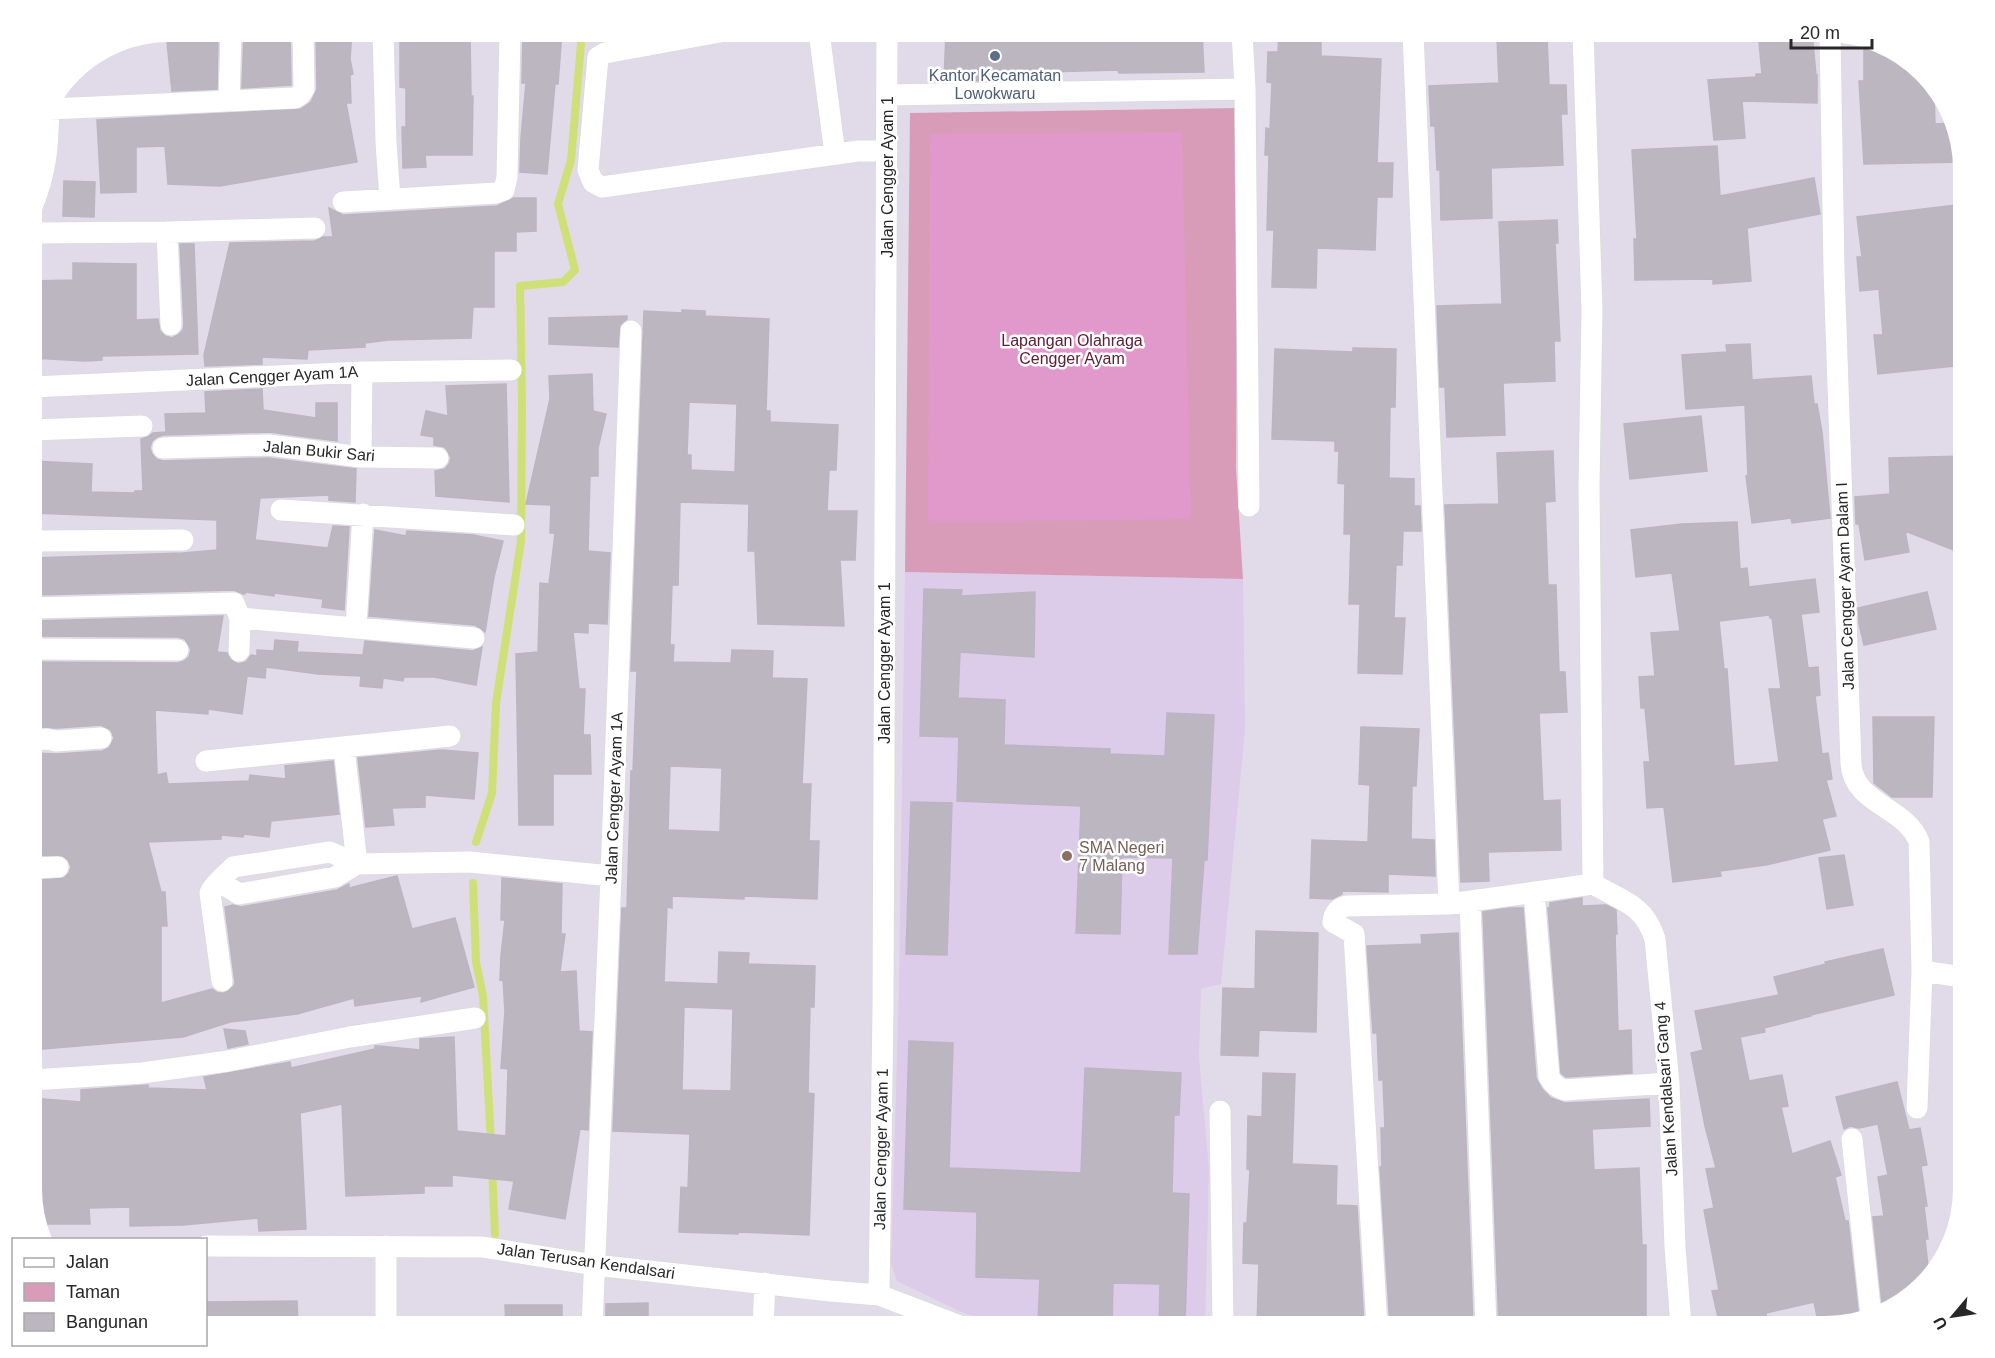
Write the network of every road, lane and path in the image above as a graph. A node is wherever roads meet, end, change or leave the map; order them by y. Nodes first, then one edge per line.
1 (231, 42) edge
2 (303, 42) edge
3 (383, 42) edge
4 (510, 42) edge
5 (665, 42) edge
6 (820, 42) edge
7 (887, 42) edge
8 (1243, 42) edge
9 (1413, 42) edge
10 (1583, 42) edge
11 (1830, 42) edge
12 (1245, 89) junction
13 (887, 95) junction
14 (229, 101) junction
15 (58, 108) edge
16 (49, 130) edge
17 (887, 151) junction
18 (835, 154) junction
19 (42, 180) edge
20 (390, 199) junction
21 (343, 202) dead end
22 (315, 228) dead end
23 (167, 232) junction
24 (42, 233) edge
25 (171, 324) dead end
26 (631, 331) dead end
27 (512, 370) dead end
28 (362, 372) junction
29 (42, 387) edge
30 (142, 426) dead end
31 (42, 430) edge
32 (163, 448) dead end
33 (362, 457) junction
34 (438, 458) dead end
35 (1249, 506) dead end
36 (281, 510) dead end
37 (363, 514) junction
38 (514, 525) dead end
39 (183, 540) dead end
40 (42, 541) edge
41 (42, 608) edge
42 (240, 618) junction
43 (356, 627) junction
44 (474, 638) dead end
45 (42, 649) edge
46 (178, 650) dead end
47 (239, 651) dead end
48 (450, 736) dead end
49 (101, 738) dead end
50 (42, 739) edge
51 (344, 747) junction
52 (206, 761) dead end
53 (357, 864) junction
54 (58, 867) dead end
55 (42, 868) edge
56 (611, 876) junction
57 (1593, 884) junction
58 (1534, 892) junction
59 (1470, 901) junction
60 (1449, 904) junction
61 (1922, 971) junction
62 (1953, 975) edge
63 (222, 981) dead end
64 (475, 1018) dead end
65 (42, 1079) edge
66 (1669, 1083) junction
67 (1917, 1108) dead end
68 (1220, 1111) dead end
69 (1852, 1139) dead end
70 (207, 1246) edge
71 (386, 1246) junction
72 (595, 1264) junction
73 (765, 1283) junction
74 (879, 1295) junction
75 (1870, 1308) edge
76 (386, 1316) edge
77 (592, 1316) edge
78 (763, 1316) edge
79 (934, 1316) edge
80 (1223, 1316) edge
81 (1376, 1316) edge
82 (1486, 1316) edge
83 (1680, 1316) edge

1 - 14 street
2 - 14 street
3 - 20 street
4 - 20 street
5 - 18 street
6 - 18 street
7 - 13 street, Jalan Cengger Ayam 1
8 - 12 street
9 - 60 street
10 - 57 street
11 - 61 street, Jalan Cengger Ayam Dalam I
12 - 13 street
12 - 35 street
13 - 17 street, Jalan Cengger Ayam 1
14 - 15 street
16 - 19 street
17 - 18 street
17 - 74 street, Jalan Cengger Ayam 1
20 - 21 street
22 - 23 street
23 - 24 street
23 - 25 street
26 - 56 street, Jalan Cengger Ayam 1A
27 - 28 street, Jalan Cengger Ayam 1A
28 - 29 street, Jalan Cengger Ayam 1A
28 - 33 street
30 - 31 street
32 - 33 street, Jalan Bukir Sari
33 - 34 street, Jalan Bukir Sari
36 - 37 street
37 - 38 street
37 - 43 street
39 - 40 street
41 - 42 street
42 - 43 street
42 - 47 street
43 - 44 street
45 - 46 street
48 - 51 street
49 - 50 street
51 - 52 street
51 - 53 street
53 - 56 street
53 - 63 street
54 - 55 street
56 - 72 street, Jalan Cengger Ayam 1A
57 - 58 street
57 - 66 street, Jalan Kendalsari Gang 4
58 - 59 street
58 - 66 street
59 - 60 street
59 - 82 street
60 - 81 street
61 - 62 street
61 - 67 street, Jalan Cengger Ayam Dalam I
64 - 65 street
66 - 83 street, Jalan Kendalsari Gang 4
68 - 80 street
69 - 75 street
70 - 71 street, Jalan Terusan Kendalsari
71 - 72 street, Jalan Terusan Kendalsari
71 - 76 street
72 - 73 street, Jalan Terusan Kendalsari
72 - 77 street, Jalan Cengger Ayam 1A
73 - 74 street, Jalan Terusan Kendalsari
73 - 78 street
74 - 79 street, Jalan Terusan Kendalsari

